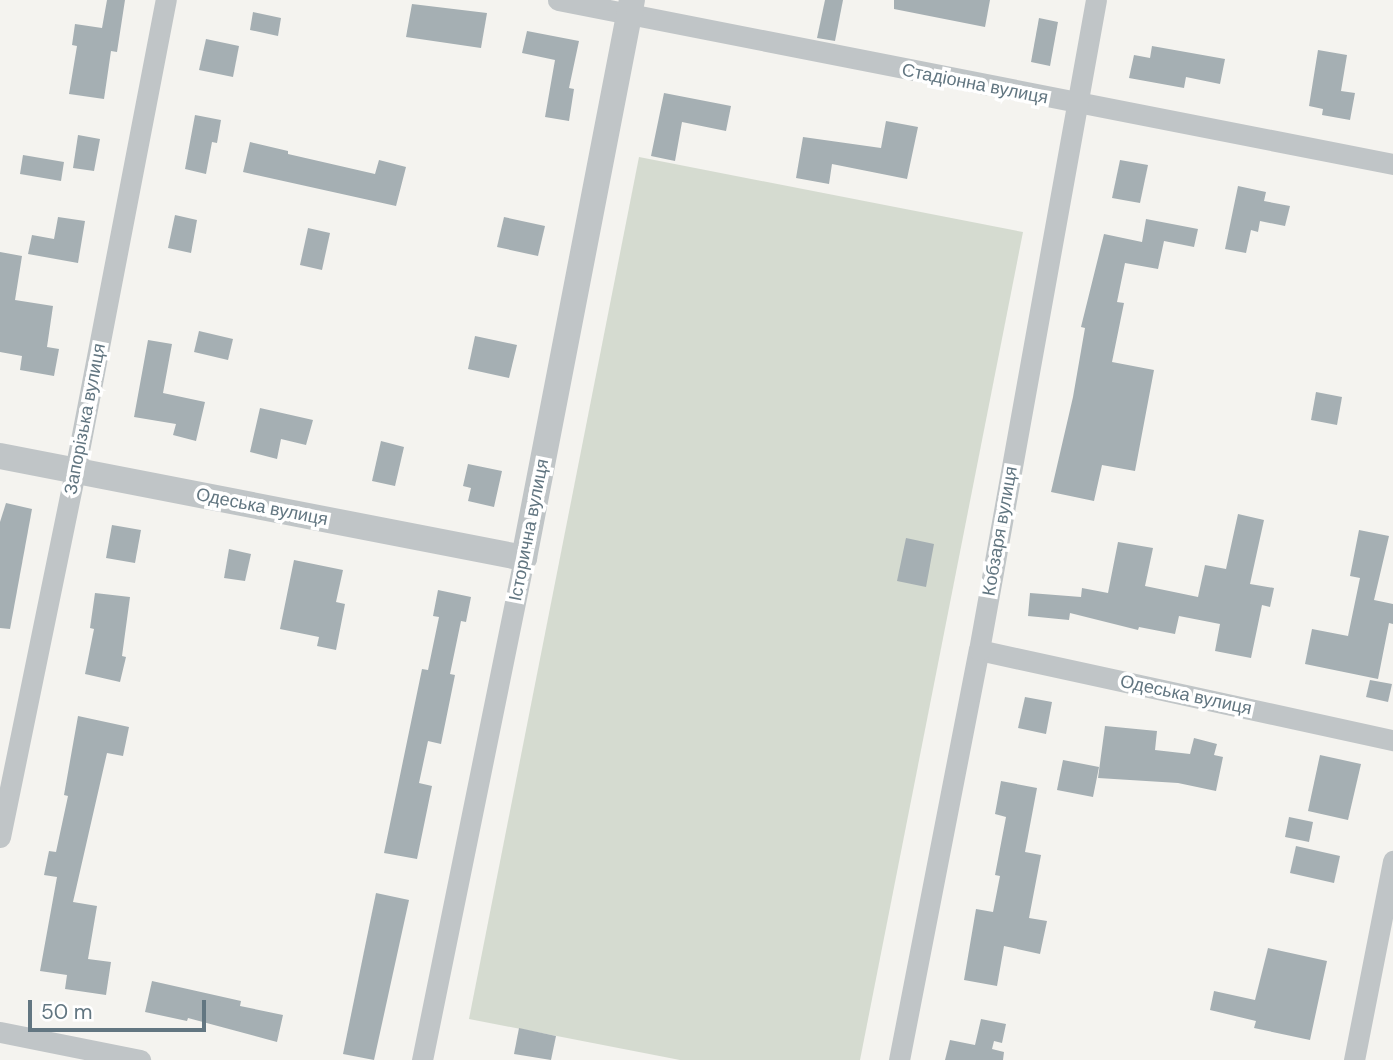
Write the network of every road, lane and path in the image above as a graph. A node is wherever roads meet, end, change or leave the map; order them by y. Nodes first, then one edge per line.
1 (166, 0) edge
2 (558, 0) edge
3 (1096, 0) edge
4 (630, 8) edge
5 (1075, 103) junction
6 (1393, 164) edge
7 (0, 456) edge
8 (75, 471) junction
9 (524, 558) junction
10 (979, 650) junction
11 (1393, 740) edge
12 (0, 837) edge
13 (1393, 861) edge
14 (0, 1032) edge
15 (140, 1060) edge
16 (422, 1060) edge
17 (899, 1060) edge
18 (1354, 1060) edge

1 - 8 street, Запорізька вулиця
2 - 4 street, Стадіонна вулиця
3 - 5 street, Кобзаря вулиця
4 - 5 street, Стадіонна вулиця
4 - 9 street, Історична вулиця
5 - 6 street, Стадіонна вулиця
5 - 10 street, Кобзаря вулиця
7 - 8 street, Одеська вулиця
8 - 9 street, Одеська вулиця
8 - 12 street, Запорізька вулиця
9 - 16 street, Історична вулиця
10 - 11 street, Одеська вулиця
10 - 17 street, Кобзаря вулиця
13 - 18 street
14 - 15 street

